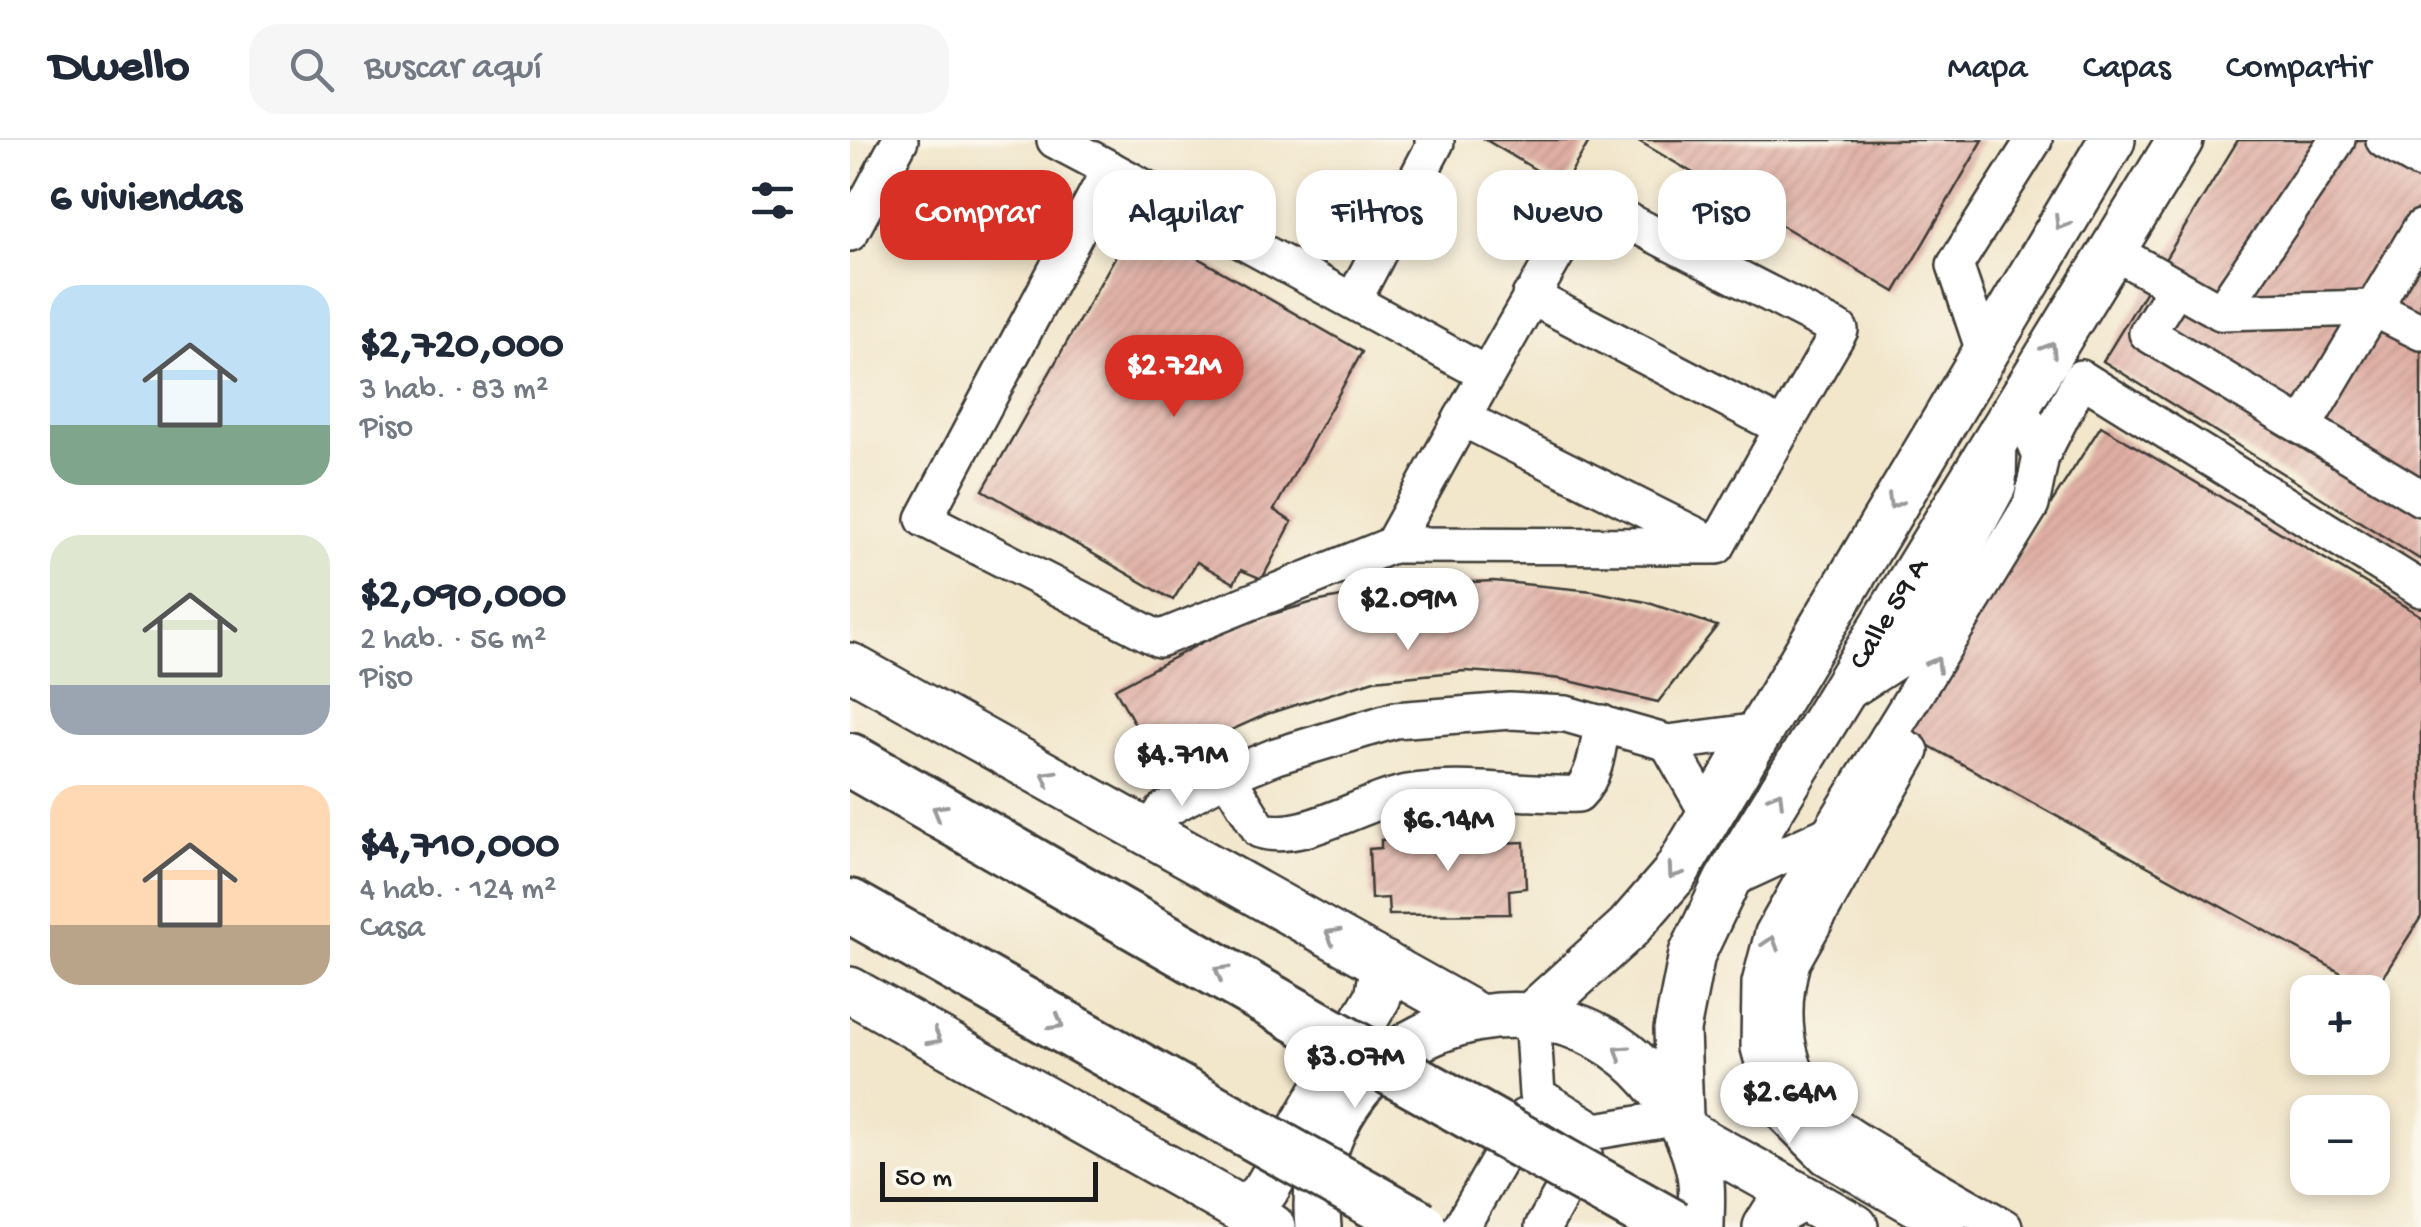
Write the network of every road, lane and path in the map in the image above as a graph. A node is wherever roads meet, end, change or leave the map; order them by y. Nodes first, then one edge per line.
1 (900, 140) edge
2 (1056, 140) edge
3 (1433, 140) edge
4 (2034, 140) edge
5 (2112, 140) edge
6 (2180, 140) edge
7 (2337, 140) edge
8 (2384, 140) edge
9 (2421, 161) edge
10 (1110, 169) junction
11 (2421, 228) edge
12 (850, 232) edge
13 (2111, 250) junction
14 (2176, 287) junction
15 (1530, 296) junction
16 (1353, 302) junction
17 (2373, 308) junction
18 (2221, 312) junction
19 (2421, 332) edge
20 (1984, 352) junction
21 (1486, 374) junction
22 (2009, 417) junction
23 (1462, 418) junction
24 (2303, 427) junction
25 (1783, 428) junction
26 (2041, 456) junction
27 (2421, 498) edge
28 (1392, 545) junction
29 (1717, 546) junction
30 (2421, 589) edge
31 (850, 666) edge
32 (1602, 722) junction
33 (1759, 731) junction
34 (1888, 738) junction
35 (1668, 742) junction
36 (850, 760) edge
37 (1227, 776) junction
38 (1710, 815) junction
39 (1148, 833) junction
40 (1829, 834) junction
41 (1727, 881) junction
42 (850, 906) edge
43 (1384, 964) junction
44 (850, 990) edge
45 (1532, 1015) junction
46 (1478, 1017) junction
47 (1537, 1095) junction
48 (1684, 1125) junction
49 (1596, 1131) junction
50 (1802, 1198) junction
51 (1258, 1219) edge
52 (1318, 1227) edge
53 (1420, 1227) edge
54 (1461, 1227) edge
55 (1543, 1227) edge
56 (1674, 1227) edge
57 (1701, 1227) edge
58 (1766, 1227) edge
59 (1854, 1227) edge
60 (1948, 1227) edge
61 (2004, 1227) edge

1 - 12 lane
2 - 10 lane
3 - 16 lane
4 - 20 lane
5 -> 20 main road, Calle 59 A
6 - 13 main road, Calle 59 A
7 - 18 lane
8 - 9 lane
10 - 16 lane
10 - 28 lane
11 - 17 lane
13 - 14 lane
22 -> 13 main road, Calle 59 A
14 - 18 lane
14 - 24 lane
15 - 21 lane
15 - 25 lane
15 - 25 lane
16 - 21 lane
17 - 18 lane
17 - 19 lane
17 - 24 lane
20 -> 33 main road, Calle 59 A
21 - 23 lane
22 - 26 lane
41 -> 22 main road, Calle 59 A
23 - 28 lane
23 - 29 lane
24 - 27 lane
25 - 29 lane
26 - 30 lane
34 -> 26 lane
28 - 29 lane
39 -> 31 main road
32 - 35 lane
32 - 37 lane
32 - 37 lane
33 - 35 lane
33 - 38 main road, Calle 59 A
34 - 40 lane
34 - 61 lane
35 - 38 lane
56 -> 36 highway, bridge
37 - 39 lane
38 -> 45 main road, Calle 59 A
43 -> 39 main road
40 - 41 lane
60 -> 40 lane
41 - 48 main road, Calle 59 A
42 -> 53 highway, bridge
43 - 46 main road
43 - 51 main road
44 -> 51 main road
45 - 46 main road
45 - 47 lane
48 -> 45 main road
46 - 52 main road
47 - 49 lane
47 - 54 lane
48 - 49 lane
48 - 50 main road
48 - 57 main road
49 - 55 lane
50 - 58 main road
50 - 59 main road

